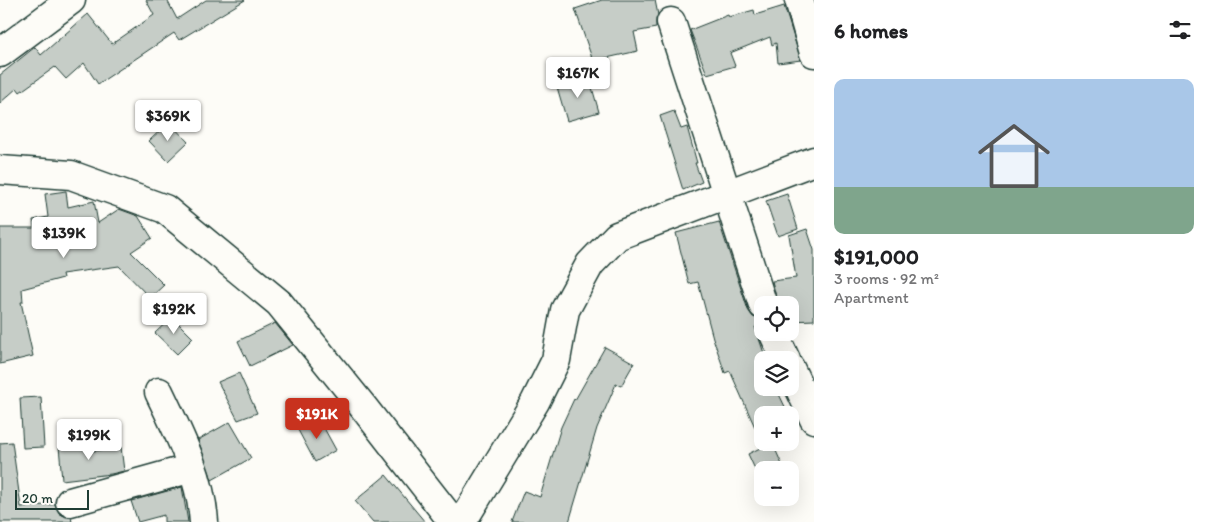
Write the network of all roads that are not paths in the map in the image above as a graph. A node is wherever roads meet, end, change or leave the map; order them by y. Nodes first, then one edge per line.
1 (71, 0) edge
2 (799, 0) edge
3 (671, 22) dead end
4 (0, 53) edge
5 (814, 53) edge
6 (814, 161) edge
7 (0, 170) edge
8 (727, 194) junction
9 (760, 296) edge
10 (799, 387) edge
11 (159, 392) dead end
12 (814, 419) edge
13 (192, 468) junction
14 (70, 502) dead end
15 (204, 522) edge
16 (453, 522) edge
17 (462, 522) edge

1 - 4 street
2 - 5 street
3 - 8 street
6 - 8 street
7 - 16 street
8 - 9 street
8 - 17 street
10 - 12 street
11 - 13 street
13 - 14 street
13 - 15 street

